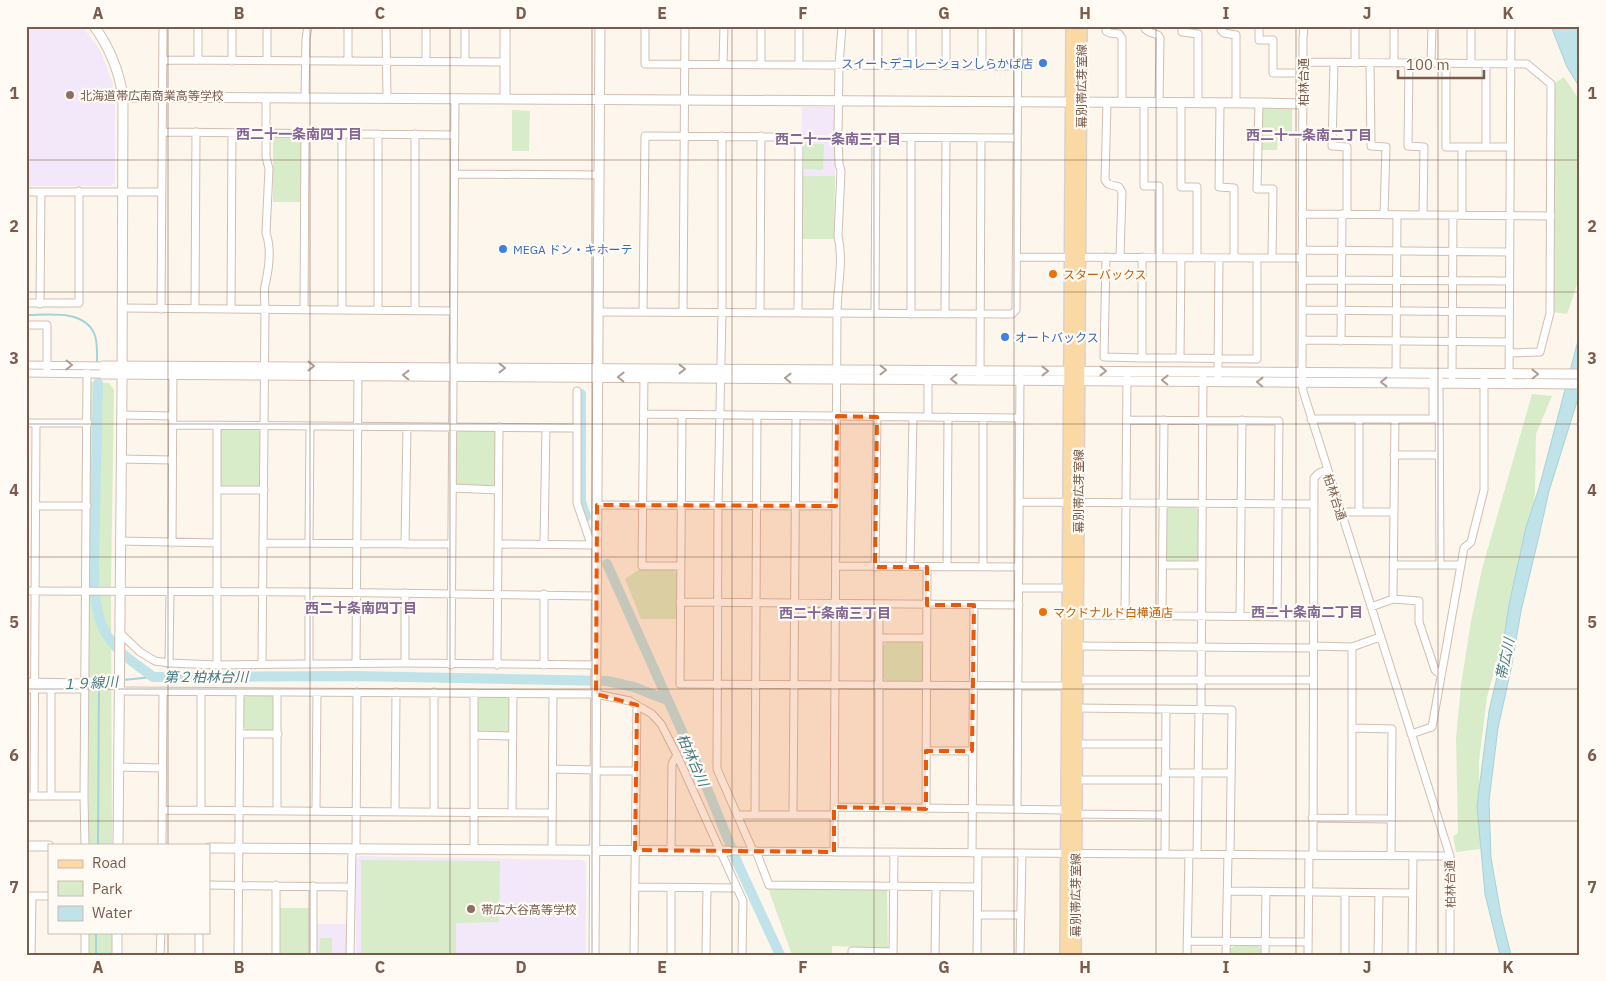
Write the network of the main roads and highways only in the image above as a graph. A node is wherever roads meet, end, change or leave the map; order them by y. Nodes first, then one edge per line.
1 (1072, 26) edge
2 (1081, 26) edge
3 (1076, 102) junction
4 (1073, 615) junction
5 (1074, 684) junction
6 (1072, 780) junction
7 (1071, 853) junction
8 (1066, 955) edge
9 (1075, 955) edge

1 - 3 main road, 幕別帯広芽室線
2 - 3 main road, 幕別帯広芽室線
3 - 4 main road, 幕別帯広芽室線
4 - 5 main road, 幕別帯広芽室線
4 - 5 main road, 幕別帯広芽室線
5 - 6 main road, 幕別帯広芽室線
5 - 6 main road, 幕別帯広芽室線
6 - 7 main road, 幕別帯広芽室線
7 - 8 main road, 幕別帯広芽室線
7 - 9 main road, 幕別帯広芽室線

